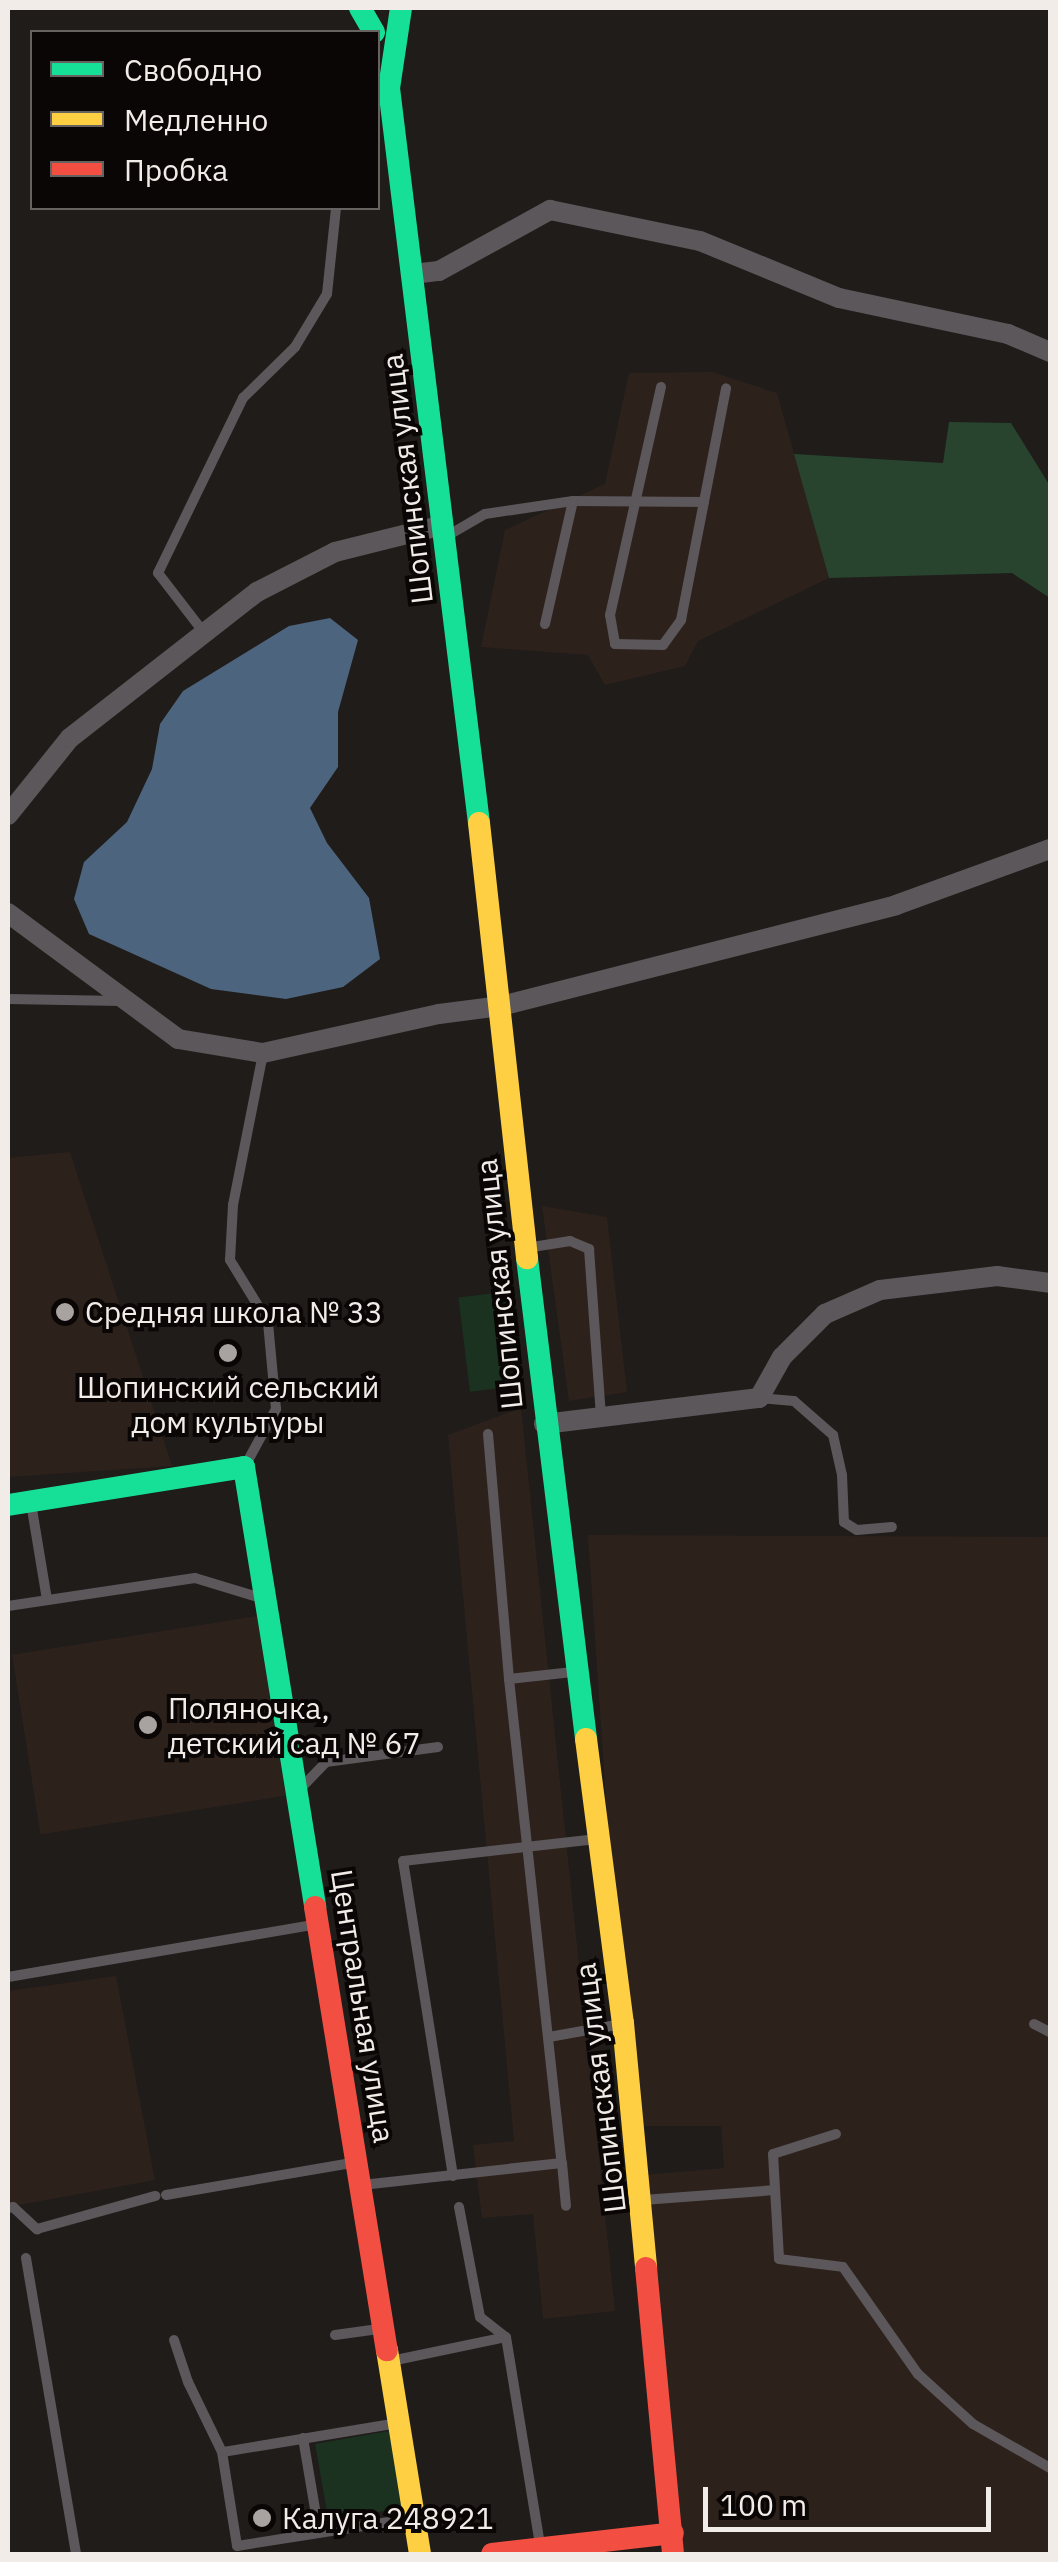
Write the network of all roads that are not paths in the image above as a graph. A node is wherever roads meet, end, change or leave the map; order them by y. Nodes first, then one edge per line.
1 (360, 8) edge
2 (401, 8) edge
3 (373, 30) edge
4 (380, 50) edge
5 (390, 88) junction
6 (336, 210) edge
7 (413, 274) junction
8 (1050, 352) edge
9 (662, 387) dead end
10 (726, 388) dead end
11 (636, 499) junction
12 (573, 501) junction
13 (704, 502) junction
14 (444, 531) junction
15 (545, 624) dead end
16 (206, 635) junction
17 (8, 815) edge
18 (1050, 849) edge
19 (8, 913) edge
20 (8, 999) edge
21 (127, 1001) junction
22 (501, 1006) junction
23 (263, 1054) junction
24 (526, 1248) junction
25 (1050, 1283) edge
26 (759, 1398) junction
27 (601, 1416) junction
28 (544, 1424) junction
29 (488, 1434) dead end
30 (244, 1467) junction
31 (19, 1503) edge
32 (892, 1527) dead end
33 (47, 1600) junction
34 (266, 1600) junction
35 (8, 1606) edge
36 (579, 1671) junction
37 (509, 1679) junction
38 (438, 1747) dead end
39 (297, 1792) junction
40 (600, 1839) junction
41 (527, 1845) junction
42 (319, 1924) junction
43 (8, 1977) edge
44 (624, 2023) junction
45 (1034, 2024) dead end
46 (1050, 2032) edge
47 (549, 2037) junction
48 (836, 2134) dead end
49 (562, 2164) junction
50 (360, 2173) junction
51 (453, 2176) junction
52 (775, 2190) junction
53 (643, 2200) junction
54 (566, 2206) dead end
55 (459, 2207) dead end
56 (8, 2208) edge
57 (26, 2258) dead end
58 (385, 2328) junction
59 (334, 2335) dead end
60 (506, 2337) junction
61 (174, 2340) dead end
62 (390, 2361) junction
63 (400, 2422) junction
64 (302, 2438) junction
65 (222, 2452) junction
66 (1050, 2468) edge
67 (415, 2518) junction
68 (319, 2533) junction
69 (673, 2544) edge
70 (540, 2546) junction
71 (76, 2554) edge
72 (420, 2554) edge
73 (492, 2554) edge

1 - 3 street
2 - 5 street, Шопинская улица
4 - 5 street
5 - 7 street, Шопинская улица
6 - 16 lane
7 - 8 street
7 - 14 street, Шопинская улица
9 - 11 lane
10 - 13 lane
11 - 12 lane
11 - 13 lane
11 - 13 lane
12 - 14 lane
12 - 15 lane
14 - 16 street
14 - 22 street, Шопинская улица
16 - 17 street
18 - 22 street
19 - 21 street
20 - 21 lane
21 - 23 street
22 - 23 street
22 - 24 street, Шопинская улица
23 - 30 lane
24 - 27 lane
24 - 28 street, Шопинская улица
25 - 26 street
26 - 27 street
26 - 32 lane
27 - 28 street
28 - 36 street, Шопинская улица
29 - 37 lane
30 - 31 street
30 - 34 street, Центральная улица
31 - 33 lane
33 - 34 lane
33 - 35 lane
34 - 39 street, Центральная улица
36 - 37 lane
36 - 40 street, Шопинская улица
37 - 41 lane
38 - 39 lane
39 - 42 street, Центральная улица
40 - 41 lane
40 - 44 street, Шопинская улица
41 - 47 lane
41 - 51 lane
42 - 43 lane
42 - 50 street, Центральная улица
44 - 47 lane
44 - 53 street, Шопинская улица
45 - 46 lane
47 - 49 lane
48 - 52 lane
49 - 51 lane
49 - 54 lane
50 - 51 lane
50 - 56 lane
50 - 58 street, Центральная улица
52 - 53 lane
52 - 66 lane
53 - 69 street, Шопинская улица
55 - 60 lane
57 - 71 lane
58 - 59 lane
58 - 62 street, Центральная улица
60 - 62 lane
60 - 70 lane
61 - 65 lane
62 - 63 street, Центральная улица
63 - 64 lane
63 - 67 street, Центральная улица
64 - 65 lane
64 - 68 lane
65 - 68 lane
67 - 68 lane
67 - 72 street, Центральная улица
69 - 70 street
70 - 73 street

